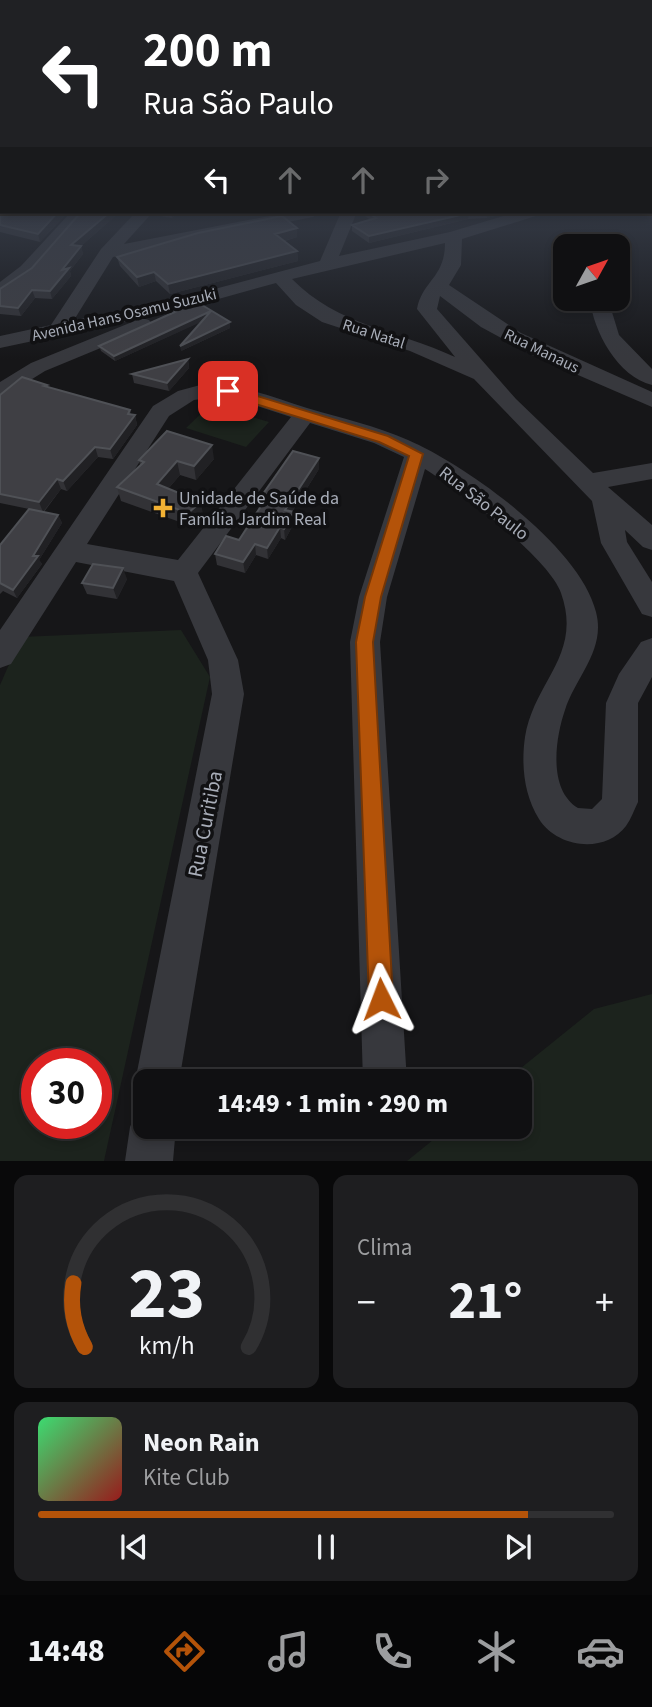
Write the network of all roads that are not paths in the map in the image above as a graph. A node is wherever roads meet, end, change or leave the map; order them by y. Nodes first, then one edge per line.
1 (45, 250) edge
2 (110, 250) edge
3 (121, 250) edge
4 (333, 250) edge
5 (390, 250) edge
6 (453, 250) edge
7 (107, 253) junction
8 (327, 264) junction
9 (278, 276) junction
10 (440, 287) junction
11 (0, 291) edge
12 (178, 304) junction
13 (603, 312) edge
14 (60, 327) junction
15 (0, 342) edge
16 (480, 376) junction
17 (652, 379) edge
18 (0, 392) edge
19 (652, 400) edge
20 (305, 414) junction
21 (416, 454) junction
22 (652, 471) edge
23 (596, 491) junction
24 (652, 540) edge
25 (71, 551) junction
26 (184, 572) junction
27 (652, 606) edge
28 (652, 651) edge
29 (0, 656) edge
30 (159, 1069) edge
31 (384, 1069) edge
32 (152, 1139) edge
33 (149, 1161) edge

1 - 11 street
2 - 7 street
3 - 7 street
4 - 8 street
5 - 8 street, Avenida Hans Osamu Suzuki
6 - 10 street
7 - 14 street
8 - 9 street, Avenida Hans Osamu Suzuki
9 - 12 street, Avenida Hans Osamu Suzuki
9 - 16 street, Rua Natal
10 - 16 street
10 - 19 street, Rua Manaus
12 - 14 street, Avenida Hans Osamu Suzuki
12 - 18 street
13 - 17 street
14 - 15 street, Avenida Hans Osamu Suzuki
16 - 23 street
20 - 21 street, Rua São Paulo
20 - 25 street, Rua São Paulo
20 - 26 street
21 - 28 street, Rua São Paulo
21 - 31 street
22 - 23 street
23 - 24 street
23 - 27 street
25 - 26 street
25 - 29 street, Rua São Paulo
26 - 30 street, Rua Curitiba
32 - 33 street

